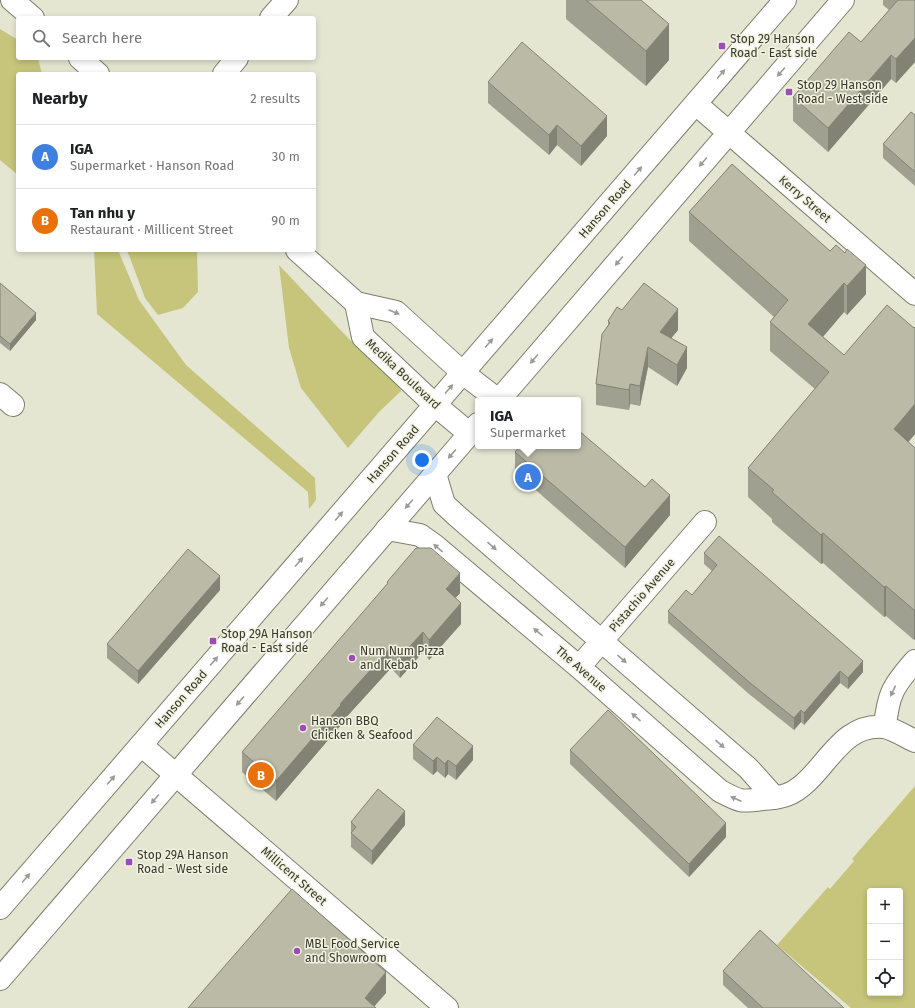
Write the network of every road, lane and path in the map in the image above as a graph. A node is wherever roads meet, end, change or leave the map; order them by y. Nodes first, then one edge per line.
1 (12, 0) edge
2 (287, 0) edge
3 (785, 0) edge
4 (843, 0) edge
5 (31, 16) edge
6 (274, 16) edge
7 (82, 60) edge
8 (235, 60) edge
9 (96, 72) edge
10 (226, 72) edge
11 (696, 104) junction
12 (729, 133) junction
13 (299, 252) edge
14 (915, 294) edge
15 (356, 303) junction
16 (463, 373) junction
17 (494, 397) edge
18 (501, 397) edge
19 (435, 405) junction
20 (474, 429) edge
21 (435, 474) junction
22 (705, 522) dead end
23 (387, 530) junction
24 (601, 642) junction
25 (915, 661) edge
26 (579, 667) junction
27 (885, 727) junction
28 (915, 741) edge
29 (141, 745) junction
30 (176, 775) junction
31 (774, 798) junction
32 (0, 908) edge
33 (0, 979) edge
34 (447, 1008) edge

1 - 5 street
2 - 6 street
11 -> 3 street, Hanson Road
4 -> 12 street
7 - 9 street
8 - 10 street
11 - 12 street, Kerry Street
16 -> 11 street, Hanson Road
12 - 14 street, Kerry Street
12 -> 18 street
13 - 15 street
15 -> 16 street
15 - 19 street, Medika Boulevard
16 - 17 street
19 -> 16 street, Hanson Road
19 - 20 street, Medika Boulevard
29 -> 19 street, Hanson Road
20 -> 21 street
21 -> 23 street
21 -> 24 street
22 - 24 street, Pistachio Avenue
26 -> 23 street, The Avenue
23 -> 30 street
24 - 26 street, Pistachio Avenue
24 -> 31 street
25 -> 27 street
31 -> 26 street, The Avenue
27 - 28 street
27 - 31 street, The Avenue
29 - 30 street, Millicent Street
32 -> 29 street, Hanson Road
30 -> 33 street
30 - 34 street, Millicent Street

